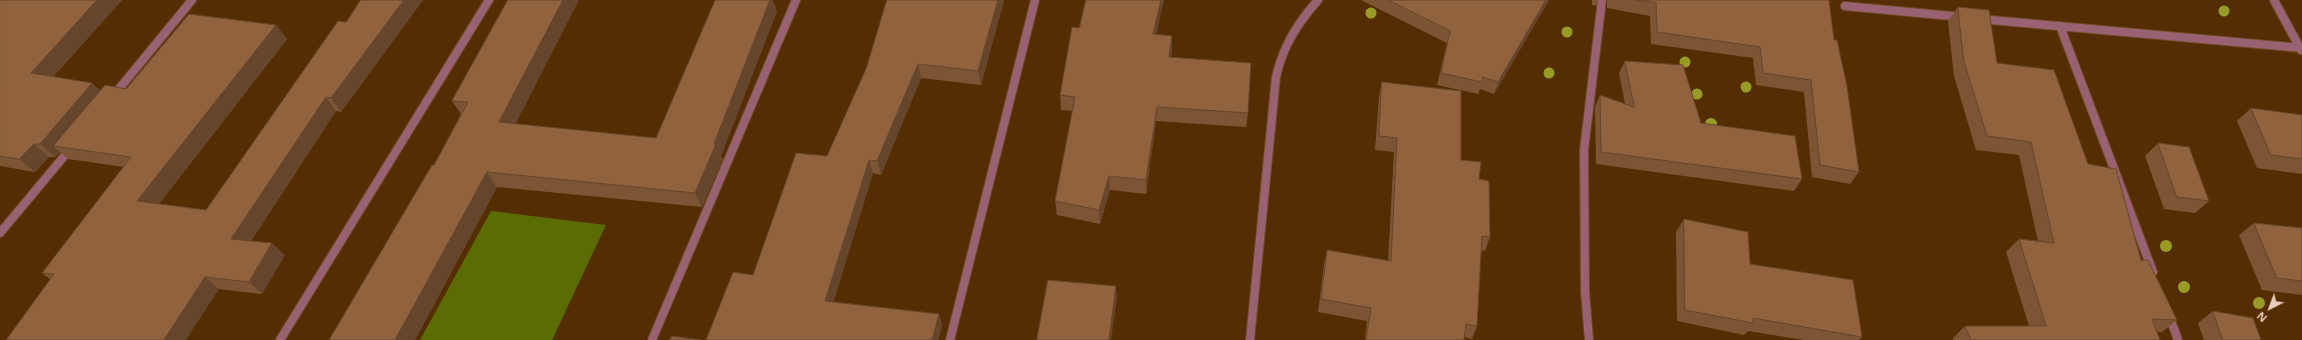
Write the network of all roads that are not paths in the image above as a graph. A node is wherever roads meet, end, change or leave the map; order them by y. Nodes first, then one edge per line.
1 (192, 0) edge
2 (488, 0) edge
3 (796, 0) edge
4 (1035, 0) edge
5 (1318, 0) edge
6 (1602, 0) edge
7 (2274, 0) edge
8 (1845, 6) dead end
9 (2060, 26) junction
10 (2301, 49) edge
11 (106, 104) edge
12 (76, 141) edge
13 (0, 233) edge
14 (2156, 280) edge
15 (2167, 310) edge
16 (280, 340) edge
17 (652, 340) edge
18 (950, 340) edge
19 (1250, 340) edge
20 (1589, 340) edge
21 (2178, 340) edge

1 - 11 street
2 - 16 street
3 - 17 street
4 - 18 street
5 - 19 street
6 - 20 street
7 - 10 street
8 - 9 street
9 - 10 street
9 - 14 street
12 - 13 street
15 - 21 street

